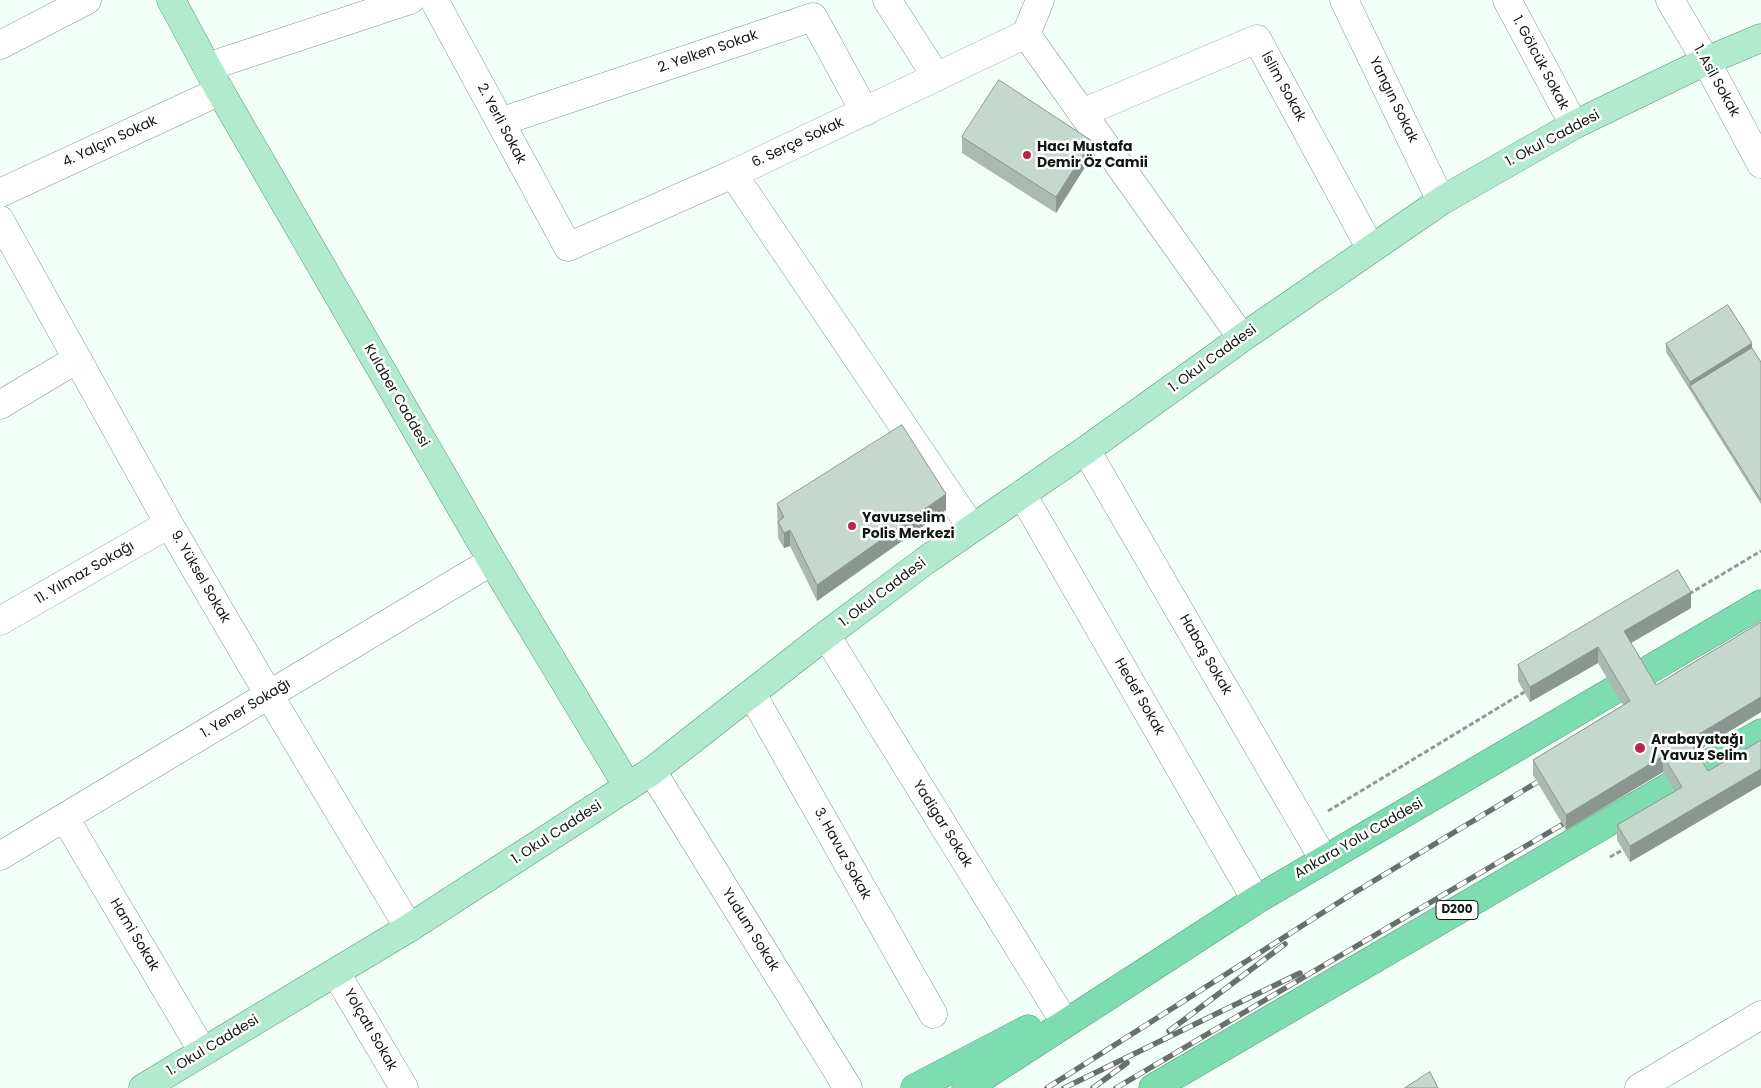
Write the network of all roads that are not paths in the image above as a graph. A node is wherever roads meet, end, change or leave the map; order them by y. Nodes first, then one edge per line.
1 (87, 0) edge
2 (171, 0) edge
3 (410, 0) edge
4 (434, 0) edge
5 (887, 0) edge
6 (1039, 0) edge
7 (1344, 0) edge
8 (1507, 0) edge
9 (1670, 0) edge
10 (1026, 34) junction
11 (1761, 38) edge
12 (0, 45) edge
13 (1706, 61) junction
14 (207, 67) junction
15 (936, 76) junction
16 (220, 92) junction
17 (865, 112) junction
18 (1082, 113) junction
19 (500, 122) junction
20 (1574, 125) junction
21 (1761, 164) edge
22 (733, 174) junction
23 (0, 193) edge
24 (1441, 201) junction
25 (0, 220) edge
26 (568, 247) joint
27 (1371, 249) junction
28 (1242, 338) junction
29 (77, 359) junction
30 (0, 405) edge
31 (1086, 450) junction
32 (1022, 494) junction
33 (169, 524) junction
34 (972, 528) junction
35 (492, 561) junction
36 (1761, 604) edge
37 (0, 621) edge
38 (826, 636) junction
39 (752, 694) junction
40 (268, 695) junction
41 (1761, 733) edge
42 (652, 771) junction
43 (628, 787) junction
44 (65, 818) junction
45 (0, 856) edge
46 (1324, 860) junction
47 (1256, 900) junction
48 (409, 928) junction
49 (336, 973) junction
50 (1059, 1013) junction
51 (933, 1014) dead end
52 (1761, 1015) edge
53 (203, 1052) junction
54 (159, 1084) edge
55 (404, 1088) edge
56 (848, 1088) edge
57 (915, 1088) edge
58 (966, 1088) edge
59 (1153, 1088) edge
60 (1639, 1088) edge

1 - 12 street
2 - 14 main road, Kulaber Caddesi
3 - 14 street
4 - 19 street, 2. Yerli Sokak
5 - 15 street
6 - 10 street
7 - 24 street, Yangın Sokak
8 - 20 street, 1. Gölcük Sokak
9 - 13 street, 1. Asil Sokak
10 - 15 street, 6. Serçe Sokak
10 - 18 street
11 - 13 main road, 1. Okul Caddesi
13 - 20 main road, 1. Okul Caddesi
13 - 21 street, 1. Asil Sokak
14 - 16 main road, Kulaber Caddesi
15 - 17 street, 6. Serçe Sokak
16 - 23 street, 4. Yalçın Sokak
16 - 35 main road, Kulaber Caddesi
17 - 19 street, 2. Yelken Sokak
17 - 22 street, 6. Serçe Sokak
18 - 27 street, İslim Sokak
18 - 28 street
19 - 26 street, 2. Yerli Sokak
20 - 24 main road, 1. Okul Caddesi
22 - 26 street, 6. Serçe Sokak
22 - 34 street
24 - 27 main road, 1. Okul Caddesi
25 - 29 street, 9. Yüksel Sokak
27 - 28 main road, 1. Okul Caddesi
28 - 31 main road, 1. Okul Caddesi
29 - 30 street
29 - 33 street, 9. Yüksel Sokak
31 - 32 main road, 1. Okul Caddesi
31 - 46 street, Habaş Sokak
32 - 34 main road, 1. Okul Caddesi
32 - 47 street, Hedef Sokak
33 - 37 street, 11. Yılmaz Sokağı
33 - 40 street, 9. Yüksel Sokak
34 - 38 main road, 1. Okul Caddesi
35 - 40 street, 1. Yener Sokağı
35 - 43 main road, Kulaber Caddesi
36 - 46 highway, Ankara Yolu Caddesi
38 - 39 main road, 1. Okul Caddesi
38 - 50 street, Yadigar Sokak
39 - 42 main road, 1. Okul Caddesi
39 - 51 street, 3. Havuz Sokak
40 - 44 street, 1. Yener Sokağı
40 - 48 street, 9. Yüksel Sokak
41 - 59 highway, D200
42 - 43 main road, 1. Okul Caddesi
42 - 56 street, Yudum Sokak
43 - 48 main road, 1. Okul Caddesi
44 - 45 street, 1. Yener Sokağı
44 - 53 street, Hami Sokak
46 - 47 highway, Ankara Yolu Caddesi
47 - 50 highway
47 - 58 highway, Ankara Yolu Caddesi
48 - 49 main road, 1. Okul Caddesi
49 - 53 main road, 1. Okul Caddesi
49 - 55 street, Yolçatı Sokak
50 - 57 highway
52 - 60 street
53 - 54 main road, 1. Okul Caddesi

